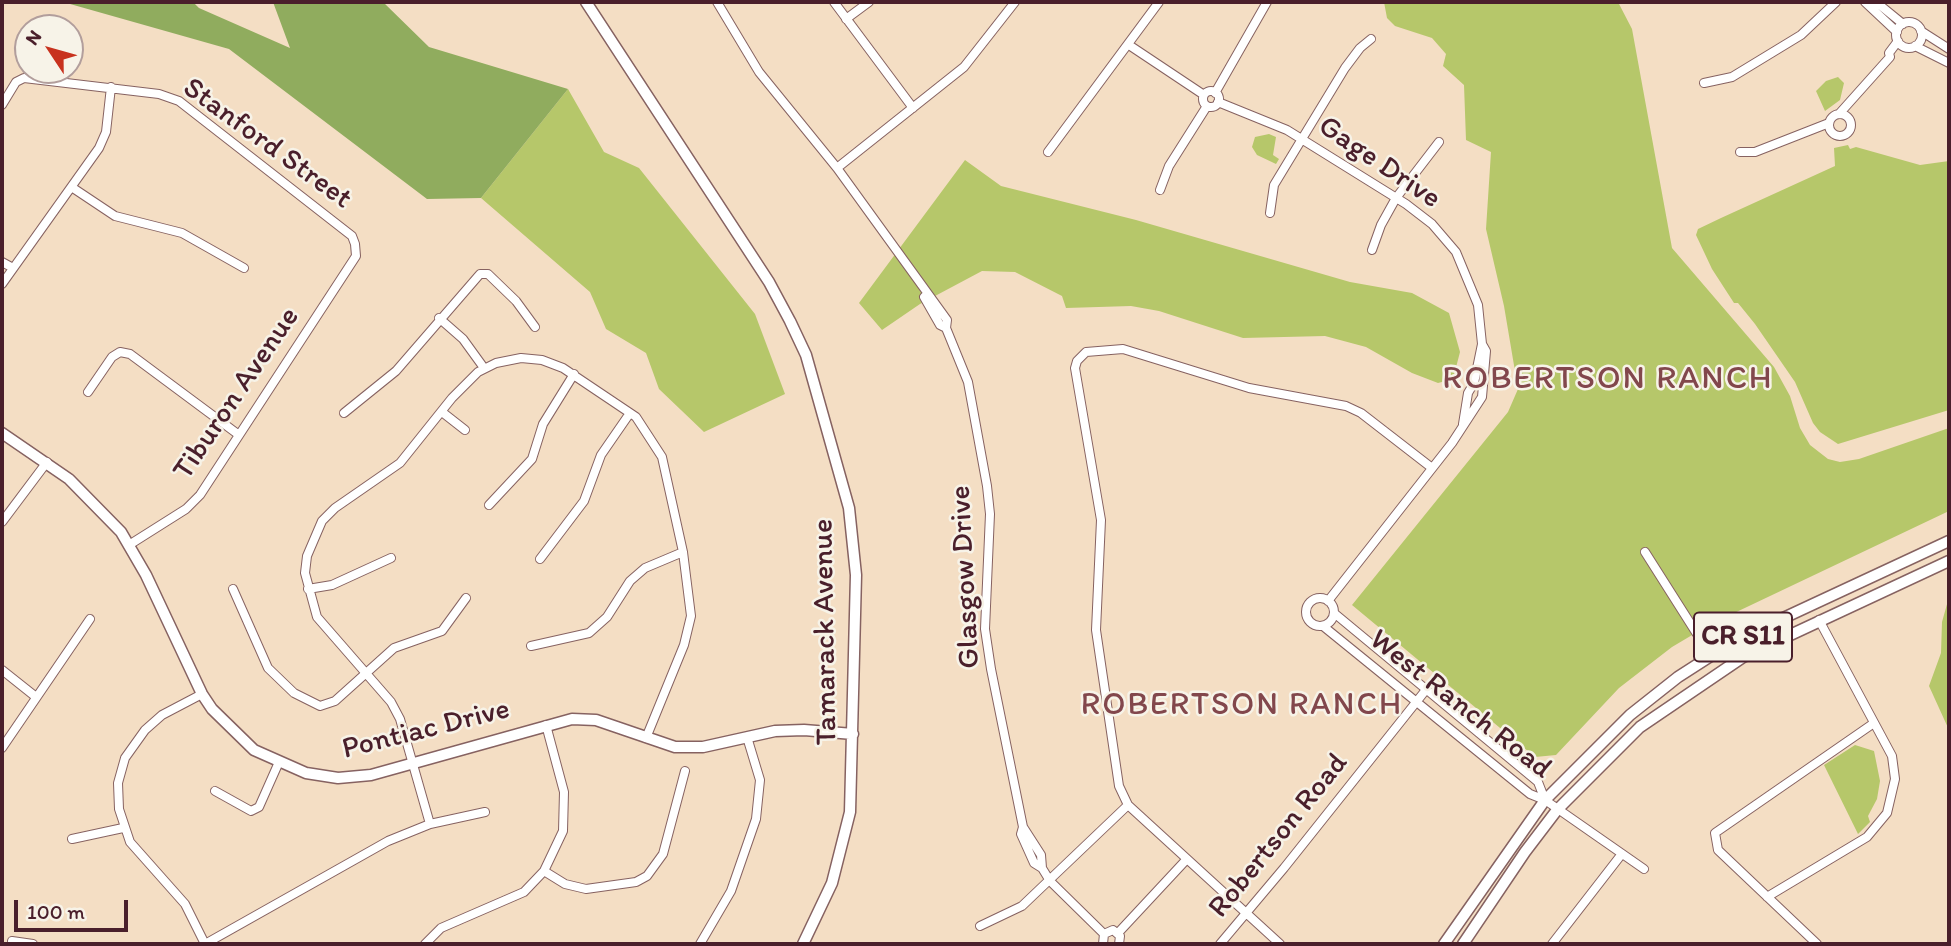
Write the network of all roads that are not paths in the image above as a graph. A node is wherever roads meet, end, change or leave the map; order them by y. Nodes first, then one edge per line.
1 (586, 2) edge
2 (717, 2) edge
3 (834, 2) edge
4 (869, 2) edge
5 (1015, 2) edge
6 (1159, 2) edge
7 (1267, 2) edge
8 (1836, 2) edge
9 (1865, 2) edge
10 (1876, 2) edge
11 (846, 19) junction
12 (1903, 23) junction
13 (1921, 31) junction
14 (1371, 39) dead end
15 (1899, 40) junction
16 (1129, 45) junction
17 (1915, 46) junction
18 (1949, 49) edge
19 (1949, 63) edge
20 (1704, 83) dead end
21 (110, 87) junction
22 (1215, 93) junction
23 (1204, 95) junction
24 (1851, 101) junction
25 (1218, 102) junction
26 (2, 105) edge
27 (1207, 106) junction
28 (913, 108) junction
29 (1839, 114) junction
30 (1849, 118) junction
31 (1829, 123) junction
32 (1302, 139) junction
33 (1438, 142) dead end
34 (1048, 152) dead end
35 (1740, 152) dead end
36 (837, 168) junction
37 (73, 188) junction
38 (1160, 190) dead end
39 (1396, 198) junction
40 (1270, 213) dead end
41 (355, 244) joint
42 (1372, 250) dead end
43 (2, 262) edge
44 (13, 268) junction
45 (244, 268) dead end
46 (2, 284) edge
47 (439, 318) junction
48 (535, 327) dead end
49 (484, 368) junction
50 (574, 374) junction
51 (1478, 383) junction
52 (88, 392) dead end
53 (442, 412) junction
54 (344, 413) dead end
55 (630, 413) junction
56 (1463, 424) junction
57 (465, 430) dead end
58 (2, 433) edge
59 (240, 435) junction
60 (47, 462) junction
61 (1432, 468) junction
62 (489, 505) dead end
63 (2, 522) edge
64 (1949, 541) edge
65 (129, 545) junction
66 (683, 552) junction
67 (1645, 552) dead end
68 (391, 558) dead end
69 (540, 559) dead end
70 (1949, 561) edge
71 (233, 589) dead end
72 (308, 589) junction
73 (466, 598) dead end
74 (1328, 601) junction
75 (1334, 613) junction
76 (90, 619) dead end
77 (1819, 620) junction
78 (1323, 626) junction
79 (531, 646) dead end
80 (1711, 656) junction
81 (2, 670) edge
82 (366, 672) junction
83 (1425, 691) junction
84 (202, 694) junction
85 (36, 697) junction
86 (1416, 703) junction
87 (1874, 723) junction
88 (546, 725) junction
89 (853, 734) junction
90 (747, 737) junction
91 (646, 738) junction
92 (2, 748) edge
93 (279, 762) junction
94 (413, 763) junction
95 (685, 771) dead end
96 (215, 791) dead end
97 (1545, 800) junction
98 (1128, 805) junction
99 (1557, 810) junction
100 (485, 811) dead end
101 (430, 824) junction
102 (123, 828) junction
103 (72, 839) dead end
104 (1621, 855) junction
105 (1186, 860) junction
106 (1644, 869) dead end
107 (544, 871) junction
108 (1050, 881) junction
109 (1767, 897) junction
110 (1248, 913) junction
111 (981, 926) dead end
112 (1104, 933) junction
113 (1118, 933) junction
114 (12, 941) dead end
115 (430, 942) edge
116 (33, 944) edge
117 (205, 944) edge
118 (700, 944) edge
119 (803, 944) edge
120 (1103, 944) edge
121 (1119, 944) edge
122 (1220, 944) edge
123 (1280, 944) edge
124 (1444, 944) edge
125 (1463, 944) edge
126 (1552, 944) edge
127 (1817, 944) edge

1 - 89 main road, Tamarack Avenue
2 - 36 street, Glasgow Drive
3 - 11 street
4 - 11 street
5 - 28 street
6 - 16 street
7 - 22 street
8 - 20 street
9 - 15 street
10 - 12 street
11 - 28 street
12 - 13 street
12 - 15 street
13 - 17 street
13 - 18 street
14 - 32 street
15 - 17 street
15 - 24 street
16 - 23 street
16 - 34 street
17 - 19 street
21 - 26 street, Stanford Street
21 - 37 street
21 - 41 street, Stanford Street
22 - 23 street
22 - 25 street
23 - 27 street
24 - 29 street
24 - 30 street
25 - 27 street
25 - 32 street, Gage Drive
27 - 38 street
28 - 36 street
29 - 30 street
29 - 31 street
30 - 31 street
31 - 35 street
32 - 39 street, Gage Drive
32 - 40 street
33 - 39 street
36 - 108 street, Glasgow Drive
37 - 44 street
37 - 45 street
39 - 42 street
39 - 51 street, Gage Drive
41 - 59 street, Tiburon Avenue
43 - 44 street
44 - 46 street
47 - 48 street
47 - 49 street
47 - 54 street
49 - 50 street
49 - 53 street
50 - 55 street
50 - 62 street
51 - 56 street, Gage Drive
51 - 56 street, Gage Drive
52 - 59 street
53 - 57 street
53 - 72 street
55 - 66 street
55 - 69 street
56 - 61 street, Gage Drive
58 - 60 main road, Pontiac Drive
59 - 65 street, Tiburon Avenue
60 - 63 street
60 - 65 main road, Pontiac Drive
61 - 74 street, Gage Drive
61 - 98 street
64 - 80 main road, CR S11
65 - 84 main road, Pontiac Drive
66 - 79 street
66 - 91 street
67 - 80 street
68 - 72 street
70 - 77 main road, CR S11
71 - 82 street
72 - 82 street
73 - 82 street
74 - 75 street
74 - 78 street
75 - 78 street
75 - 83 street, West Ranch Road
76 - 85 street
77 - 87 street
77 - 99 main road, CR S11
78 - 86 street, West Ranch Road
80 - 97 main road, CR S11
81 - 85 street
82 - 94 street
83 - 86 street, Robertson Road
83 - 97 street, West Ranch Road
84 - 93 main road, Pontiac Drive
84 - 102 street
85 - 92 street
86 - 97 street, West Ranch Road
86 - 110 street, Robertson Road
87 - 109 street
87 - 109 street
88 - 91 main road, Pontiac Drive
88 - 94 main road, Pontiac Drive
88 - 107 street
89 - 90 main road, Pontiac Drive
89 - 119 main road, Tamarack Avenue
90 - 91 main road, Pontiac Drive
90 - 118 street
93 - 94 main road, Pontiac Drive
93 - 96 street
94 - 101 street
95 - 107 street
97 - 99 street
97 - 124 main road, CR S11
98 - 105 street
98 - 108 street
99 - 104 street
99 - 125 main road, CR S11
100 - 101 street
101 - 117 street
102 - 103 street
102 - 117 street
104 - 106 street
104 - 126 street
105 - 110 street
105 - 113 street
107 - 115 street
108 - 111 street
108 - 112 street, Glasgow Drive
109 - 127 street
110 - 122 street, Robertson Road
110 - 123 street
112 - 113 street
112 - 120 street
113 - 121 street
114 - 116 street

